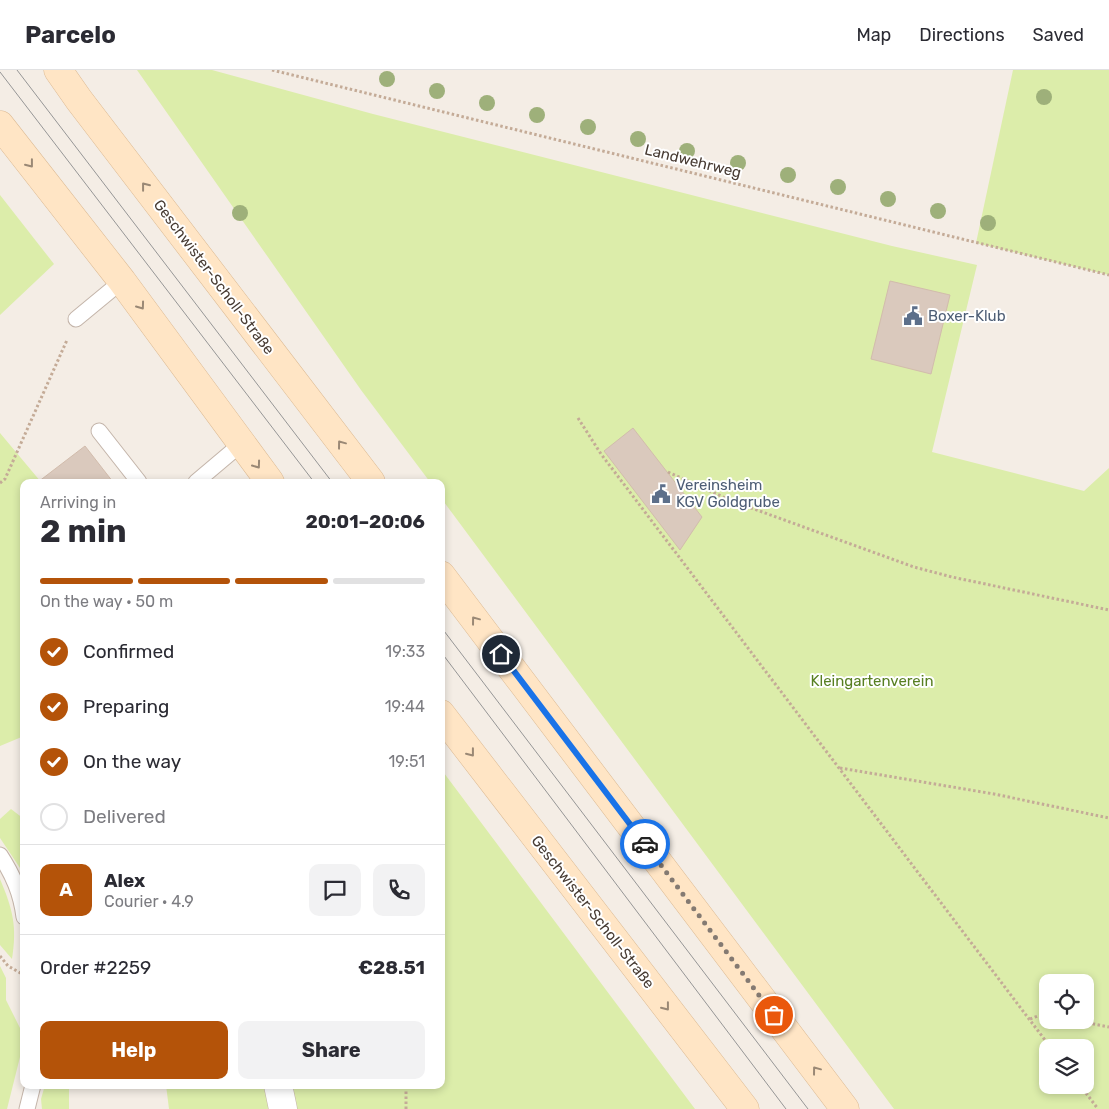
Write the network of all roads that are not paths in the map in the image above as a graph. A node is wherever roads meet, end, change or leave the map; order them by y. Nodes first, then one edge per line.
1 (58, 70) edge
2 (0, 125) edge
3 (122, 281) junction
4 (76, 319) road end
5 (99, 431) dead end
6 (241, 444) junction
7 (137, 479) edge
8 (200, 479) edge
9 (268, 479) edge
10 (369, 479) edge
11 (445, 580) edge
12 (445, 719) edge
13 (0, 855) edge
14 (20, 896) edge
15 (32, 1089) edge
16 (279, 1089) edge
17 (27, 1109) edge
18 (283, 1109) edge
19 (745, 1109) edge
20 (845, 1109) edge

10 -> 1 main road, Geschwister-Scholl-Straße
2 -> 3 main road
3 - 4 lane
3 -> 6 main road
5 - 7 lane
6 - 8 lane
6 -> 9 main road
20 -> 11 main road
12 -> 19 main road, Geschwister-Scholl-Straße
13 - 14 lane
15 - 17 lane
16 - 18 street

